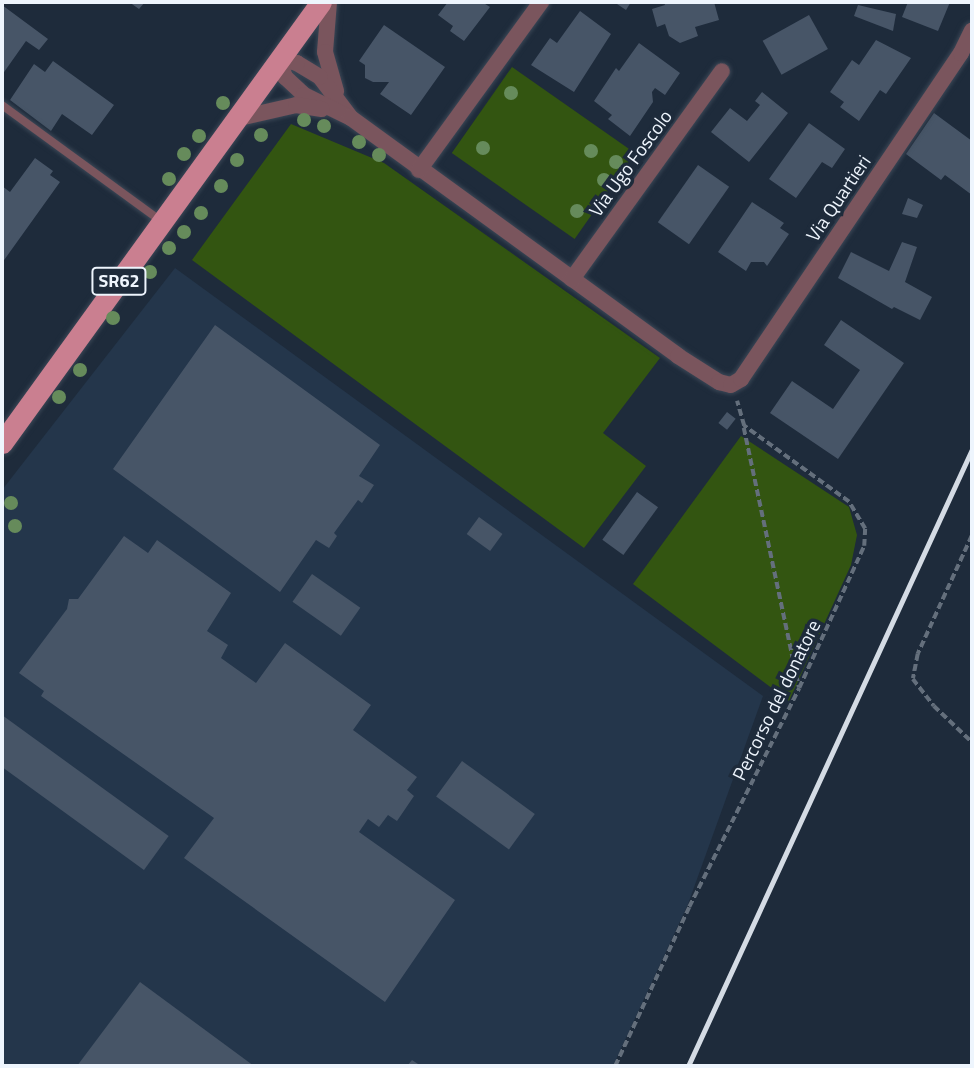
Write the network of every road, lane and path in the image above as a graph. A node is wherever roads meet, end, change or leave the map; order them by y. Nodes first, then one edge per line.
1 (321, 2) edge
2 (329, 2) edge
3 (541, 2) edge
4 (972, 30) edge
5 (279, 59) junction
6 (722, 71) dead end
7 (2, 105) edge
8 (337, 106) junction
9 (235, 119) junction
10 (419, 170) junction
11 (162, 222) junction
12 (572, 279) junction
13 (731, 384) junction
14 (744, 426) junction
15 (2, 443) edge
16 (972, 536) edge
17 (799, 688) junction
18 (972, 742) edge
19 (615, 1066) edge

1 - 5 main road, SR62
2 - 8 street
3 - 10 street
4 - 13 street, Via Quartieri
5 - 8 street
5 - 8 street
5 - 9 main road, SR62
6 - 12 street, Via Ugo Foscolo
7 - 11 lane
8 - 9 street
8 - 10 street
9 - 11 main road, SR62
10 - 12 street
11 - 15 main road, SR62
12 - 13 street
13 - 14 path
14 - 17 path
14 - 17 path, Percorso del donatore
16 - 18 path
17 - 19 path, Percorso del donatore

